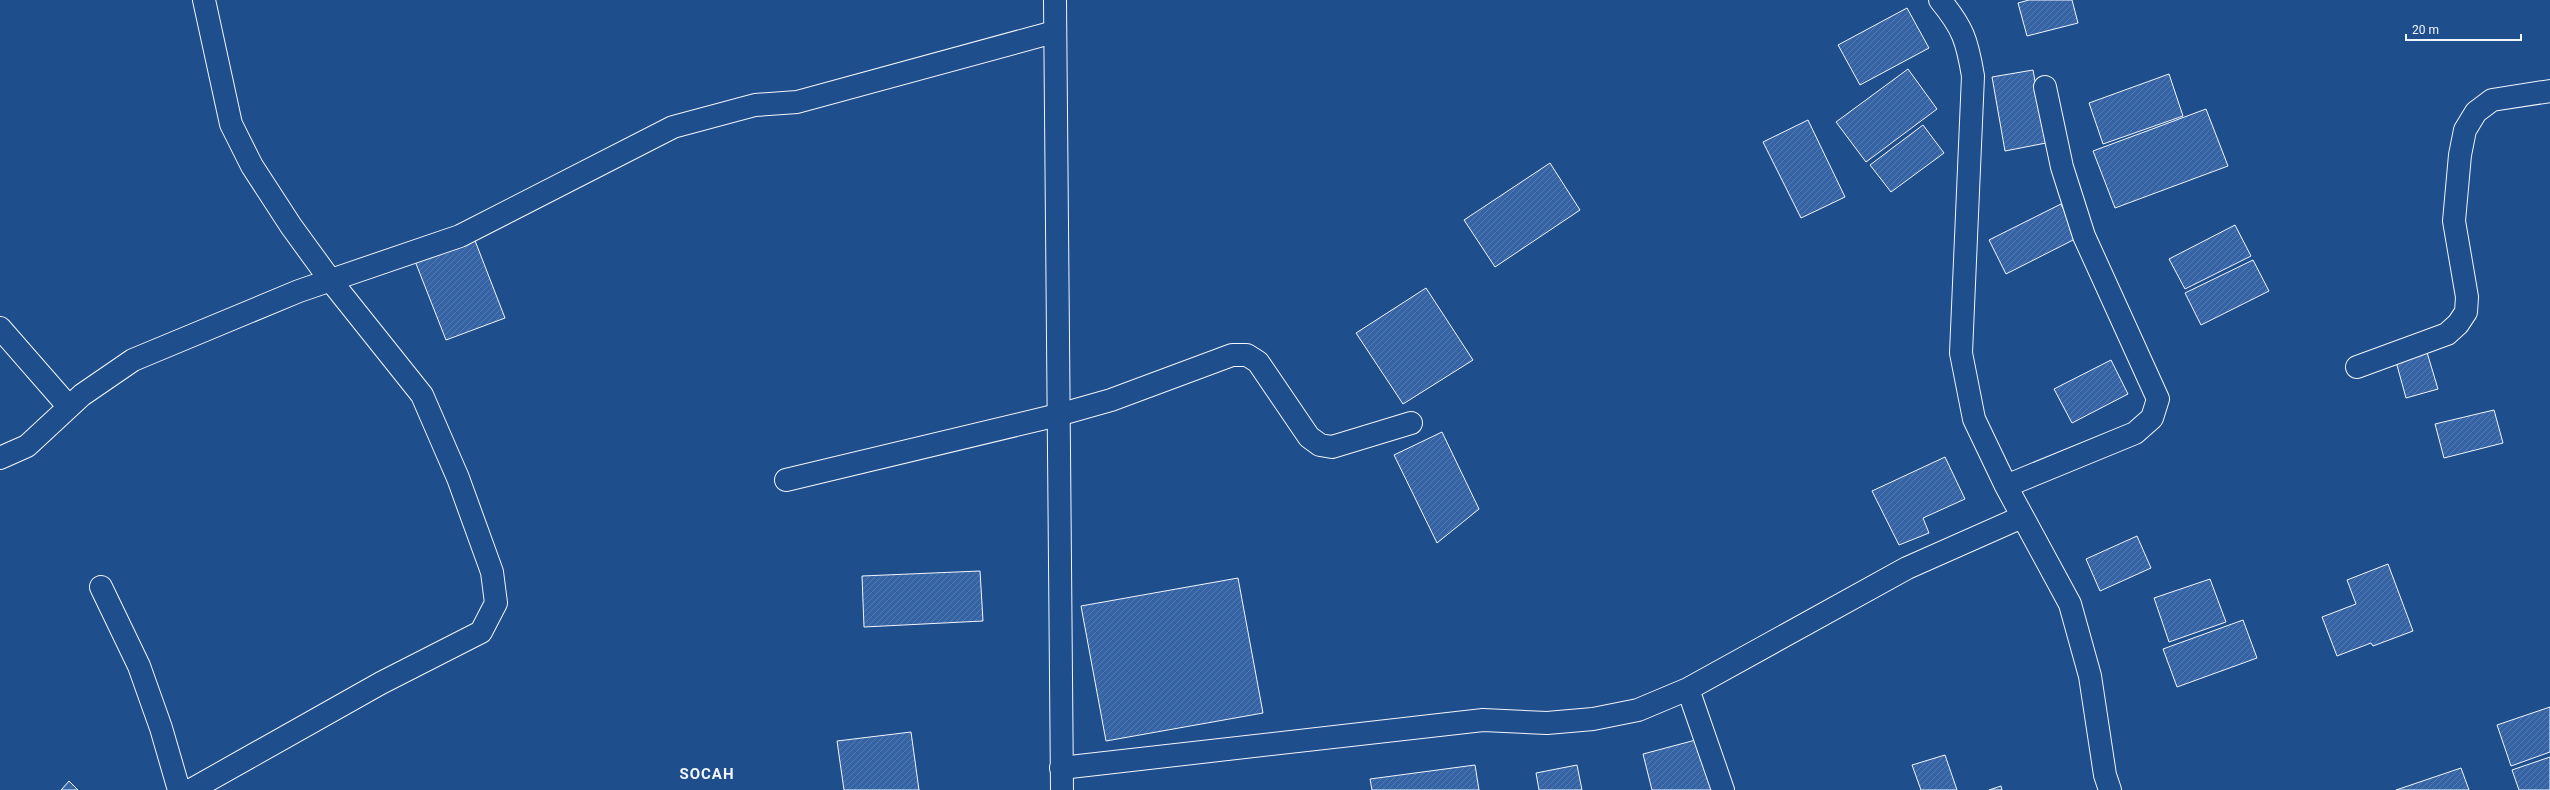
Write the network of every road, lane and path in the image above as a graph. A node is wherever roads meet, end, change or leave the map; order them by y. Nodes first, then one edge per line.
1 (204, 0) edge
2 (1055, 0) edge
3 (1940, 0) edge
4 (1054, 32) junction
5 (2045, 87) dead end
6 (2550, 91) edge
7 (331, 281) junction
8 (0, 328) edge
9 (2356, 368) dead end
10 (69, 407) junction
11 (1058, 415) junction
12 (1411, 423) dead end
13 (0, 458) edge
14 (786, 480) dead end
15 (2006, 486) junction
16 (2022, 516) junction
17 (101, 587) dead end
18 (1688, 689) junction
19 (1062, 768) junction
20 (179, 790) edge
21 (190, 790) edge
22 (1062, 790) edge
23 (1723, 790) edge
24 (2110, 790) edge

1 - 7 street
2 - 4 street
3 - 15 street
4 - 7 street
4 - 11 street
5 - 15 street
6 - 9 street
7 - 10 street
7 - 21 street
8 - 10 street
10 - 13 street
11 - 12 street
11 - 14 street
11 - 19 street
15 - 16 street
16 - 18 street
16 - 24 street
17 - 20 street
18 - 19 street
18 - 23 street
19 - 22 street

